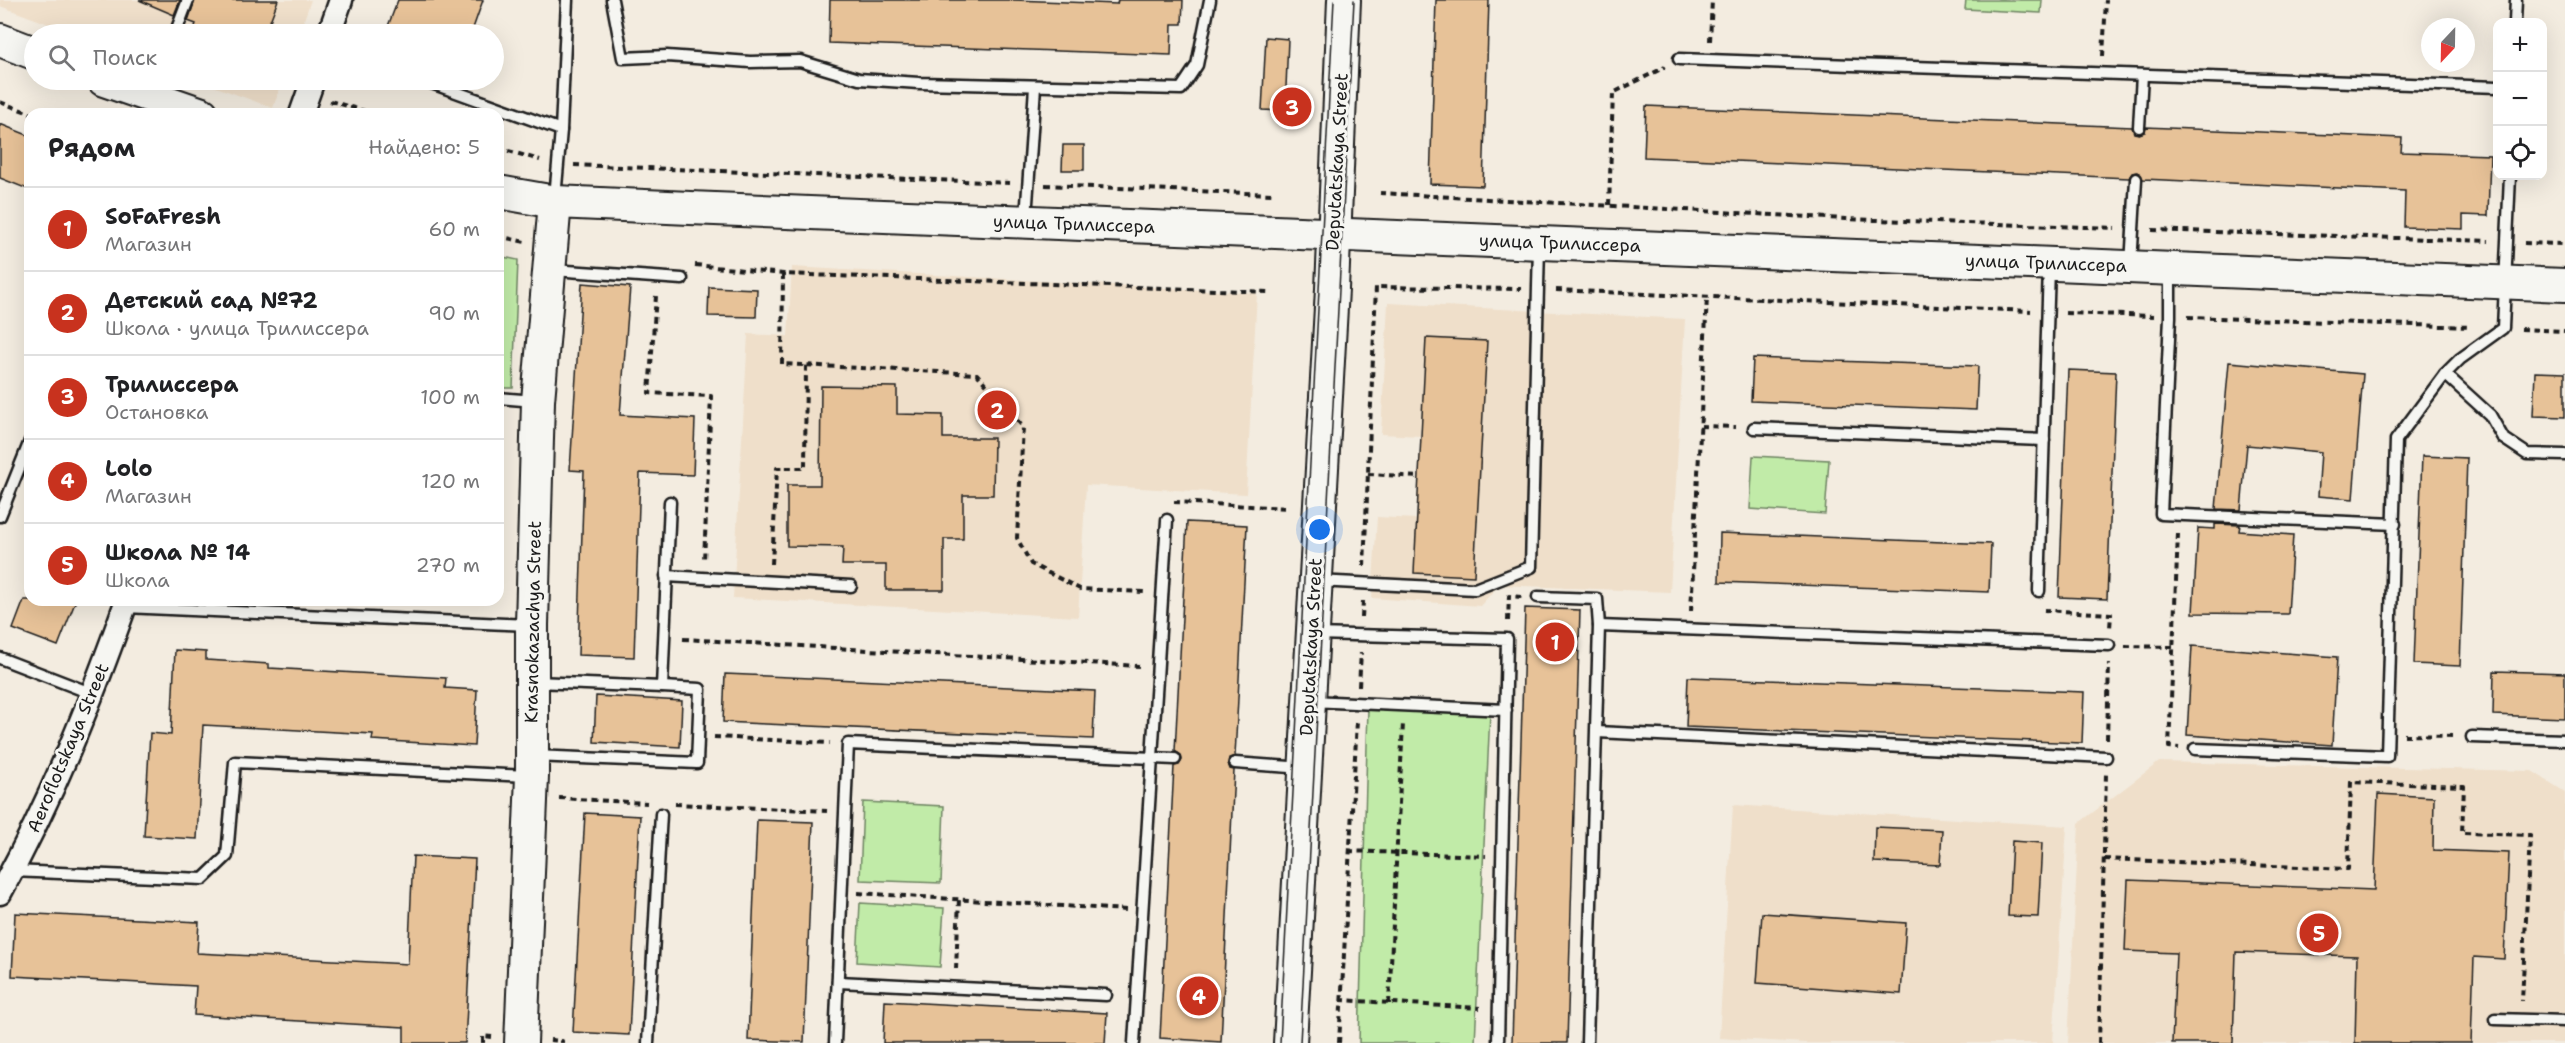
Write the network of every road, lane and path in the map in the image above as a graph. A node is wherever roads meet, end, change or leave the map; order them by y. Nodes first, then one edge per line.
1 (188, 0) edge
2 (341, 0) edge
3 (567, 0) edge
4 (612, 0) edge
5 (1210, 0) edge
6 (1344, 0) edge
7 (1712, 0) edge
8 (2106, 0) edge
9 (2516, 0) edge
10 (2515, 18) edge
11 (179, 24) edge
12 (332, 24) edge
13 (0, 40) edge
14 (24, 49) edge
15 (1678, 59) joint
16 (1709, 60) junction
17 (2102, 74) junction
18 (2142, 75) junction
19 (1035, 87) junction
20 (2493, 87) edge
21 (141, 90) edge
22 (451, 90) edge
23 (307, 96) edge
24 (0, 102) edge
25 (188, 108) edge
26 (352, 108) edge
27 (500, 108) edge
28 (504, 109) edge
29 (24, 111) edge
30 (2139, 127) dead end
31 (561, 130) junction
32 (504, 150) edge
33 (558, 165) junction
34 (2136, 179) dead end
35 (2510, 180) edge
36 (1029, 184) junction
37 (504, 193) edge
38 (1380, 193) dead end
39 (1272, 194) dead end
40 (555, 202) junction
41 (1609, 205) junction
42 (1026, 222) junction
43 (2133, 229) junction
44 (1333, 234) junction
45 (1539, 242) junction
46 (2508, 242) junction
47 (2565, 244) edge
48 (2049, 263) junction
49 (688, 264) dead end
50 (2131, 267) junction
51 (2170, 268) junction
52 (549, 270) junction
53 (783, 274) junction
54 (657, 277) junction
55 (682, 279) dead end
56 (2507, 282) junction
57 (2565, 285) edge
58 (1538, 290) junction
59 (1270, 292) dead end
60 (1707, 297) junction
61 (2047, 312) junction
62 (2170, 317) junction
63 (2503, 328) junction
64 (2565, 331) edge
65 (806, 365) junction
66 (2445, 374) junction
67 (504, 398) edge
68 (538, 401) junction
69 (1701, 426) junction
70 (1754, 428) joint
71 (2044, 440) junction
72 (2565, 455) edge
73 (24, 456) edge
74 (1368, 474) junction
75 (1419, 477) dead end
76 (670, 502) dead end
77 (1288, 508) dead end
78 (2179, 514) junction
79 (0, 516) edge
80 (1167, 520) joint
81 (2395, 524) junction
82 (666, 576) junction
83 (703, 578) junction
84 (1314, 580) junction
85 (771, 582) junction
86 (1363, 583) junction
87 (851, 586) dead end
88 (2039, 591) joint
89 (1162, 593) junction
90 (1538, 597) joint
91 (125, 606) edge
92 (165, 606) edge
93 (532, 625) junction
94 (1599, 626) junction
95 (1690, 630) junction
96 (1312, 634) junction
97 (1361, 635) junction
98 (664, 638) junction
99 (1507, 639) junction
100 (2109, 645) junction
101 (2173, 647) junction
102 (0, 658) edge
103 (1158, 668) junction
104 (532, 682) junction
105 (662, 687) junction
106 (94, 694) junction
107 (1308, 701) junction
108 (1358, 703) junction
109 (1506, 710) junction
110 (1404, 713) dead end
111 (1597, 732) junction
112 (2388, 734) junction
113 (698, 736) junction
114 (2472, 737) joint
115 (2565, 740) edge
116 (848, 744) junction
117 (2195, 749) joint
118 (2106, 757) junction
119 (1152, 758) junction
120 (1174, 759) dead end
121 (537, 763) junction
122 (1235, 763) dead end
123 (1304, 768) junction
124 (650, 803) dead end
125 (673, 804) dead end
126 (846, 811) junction
127 (661, 814) dead end
128 (1348, 851) junction
129 (1397, 853) junction
130 (1502, 857) junction
131 (2104, 859) junction
132 (12, 871) junction
133 (842, 892) junction
134 (0, 893) edge
135 (959, 899) junction
136 (1143, 911) junction
137 (838, 982) junction
138 (956, 988) junction
139 (1106, 995) dead end
140 (1340, 1000) junction
141 (1389, 1004) junction
142 (1499, 1009) junction
143 (2495, 1019) dead end
144 (2521, 1019) junction
145 (2565, 1021) edge
146 (483, 1036) dead end
147 (533, 1041) edge
148 (483, 1043) edge
149 (562, 1043) edge
150 (648, 1043) edge
151 (835, 1043) edge
152 (1134, 1043) edge
153 (1290, 1043) edge
154 (1339, 1043) edge
155 (1498, 1043) edge
156 (1587, 1043) edge
157 (2099, 1043) edge

1 - 11 lane
2 - 12 street
3 - 31 lane
4 - 19 lane
5 - 19 lane
6 - 44 street, Deputatskaya Street
7 - 16 path
8 - 17 path
9 - 10 lane
13 - 14 street
15 - 16 lane
15 - 41 path
16 - 17 lane
17 - 18 lane
18 - 20 lane
18 - 30 lane
19 - 36 lane
21 - 25 street
22 - 27 lane
23 - 26 path
24 - 29 path
28 - 31 lane
31 - 33 lane
32 - 33 path
33 - 36 path
33 - 40 lane
34 - 43 lane
35 - 46 lane
36 - 39 path
36 - 42 lane
37 - 40 street, улица Трилиссера
38 - 41 path
40 - 42 street, улица Трилиссера
40 - 52 street, Krasnokazachya Street
41 - 43 path
42 - 44 street, улица Трилиссера
43 - 46 path
43 - 50 lane
44 - 45 street, улица Трилиссера
44 - 84 street, Deputatskaya Street
45 - 48 street, улица Трилиссера
45 - 58 lane
46 - 47 path
46 - 56 lane
48 - 50 street, улица Трилиссера
48 - 61 lane
49 - 53 path
50 - 51 street, улица Трилиссера
51 - 56 street, улица Трилиссера
51 - 62 lane
52 - 54 lane
52 - 68 street, Krasnokazachya Street
53 - 59 path
53 - 65 path
54 - 55 lane
54 - 83 path
56 - 57 street, улица Трилиссера
56 - 63 lane
58 - 60 path
58 - 74 path
58 - 86 lane
60 - 61 path
60 - 69 path
61 - 62 path
61 - 71 lane
62 - 63 path
62 - 78 lane
63 - 64 path
63 - 66 lane
65 - 85 path
65 - 89 path
66 - 72 lane
66 - 81 lane
67 - 68 lane
68 - 93 street, Krasnokazachya Street
69 - 70 path
69 - 95 path
70 - 71 lane
71 - 88 lane
73 - 79 lane
74 - 75 path
74 - 86 path
76 - 82 lane
77 - 80 path
78 - 81 lane
78 - 101 path
80 - 89 lane
81 - 112 lane
82 - 83 lane
82 - 98 lane
83 - 85 lane
84 - 86 lane
84 - 96 street, Deputatskaya Street
85 - 87 lane
86 - 97 path
88 - 100 path
89 - 103 lane
90 - 94 lane
90 - 99 path
91 - 106 street, Aeroflotskaya Street
92 - 93 lane
93 - 104 street, Krasnokazachya Street
94 - 95 lane
94 - 111 lane
95 - 100 lane
96 - 97 lane
96 - 107 street, Deputatskaya Street
97 - 99 lane
97 - 108 path
98 - 103 path
98 - 105 lane
99 - 109 lane
100 - 101 path
100 - 118 path
101 - 117 path
102 - 106 lane
103 - 119 lane
104 - 105 lane
104 - 121 street, Krasnokazachya Street
105 - 113 lane
106 - 132 street, Aeroflotskaya Street
107 - 108 lane
107 - 123 street, Deputatskaya Street
108 - 109 lane
108 - 128 path
109 - 130 lane
110 - 129 path
111 - 118 lane
111 - 156 lane
112 - 114 path
112 - 117 lane
113 - 116 path
113 - 121 lane
114 - 115 lane
116 - 119 lane
116 - 126 lane
118 - 131 path
119 - 120 lane
119 - 136 lane
121 - 124 path
121 - 132 lane
121 - 147 street, Krasnokazachya Street
122 - 123 lane
123 - 153 street, Deputatskaya Street
125 - 126 path
126 - 133 lane
127 - 150 lane
128 - 129 path
128 - 140 path
129 - 130 path
129 - 141 path
130 - 142 lane
131 - 144 path
131 - 157 path
132 - 134 street, Aeroflotskaya Street
133 - 135 path
133 - 137 lane
135 - 136 path
135 - 138 path
136 - 152 lane
137 - 138 lane
137 - 151 lane
138 - 139 lane
140 - 141 path
140 - 154 path
141 - 142 path
142 - 155 lane
143 - 144 lane
144 - 145 lane
146 - 148 path
147 - 149 path

